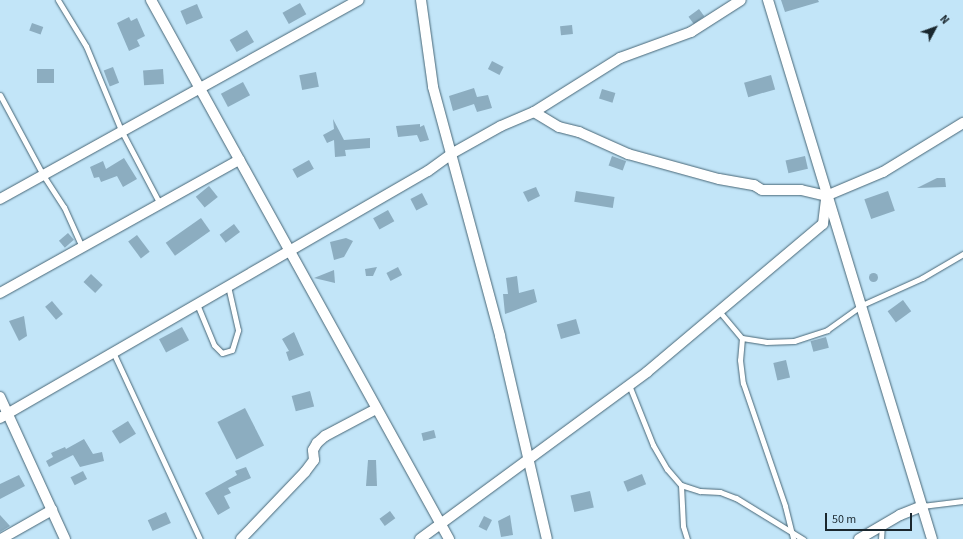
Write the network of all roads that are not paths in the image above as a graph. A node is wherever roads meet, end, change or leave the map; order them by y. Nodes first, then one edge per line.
1 (58, 0) edge
2 (151, 0) edge
3 (359, 0) edge
4 (421, 0) edge
5 (741, 0) edge
6 (768, 0) edge
7 (198, 87) junction
8 (0, 95) edge
9 (534, 112) junction
10 (963, 123) edge
11 (122, 130) junction
12 (451, 154) junction
13 (239, 160) junction
14 (43, 175) junction
15 (826, 196) junction
16 (0, 199) edge
17 (160, 204) junction
18 (82, 247) junction
19 (289, 251) junction
20 (963, 254) edge
21 (228, 286) junction
22 (0, 293) edge
23 (197, 304) junction
24 (862, 305) junction
25 (719, 311) junction
26 (742, 338) junction
27 (113, 352) junction
28 (629, 385) junction
29 (0, 397) edge
30 (376, 409) junction
31 (4, 416) edge
32 (528, 460) junction
33 (681, 485) junction
34 (963, 501) edge
35 (922, 506) junction
36 (52, 510) junction
37 (441, 524) junction
38 (882, 526) junction
39 (792, 531) junction
40 (1, 539) edge
41 (65, 539) edge
42 (200, 539) edge
43 (241, 539) edge
44 (420, 539) edge
45 (449, 539) edge
46 (547, 539) edge
47 (687, 539) edge
48 (793, 539) edge
49 (803, 539) edge
50 (859, 539) edge
51 (881, 539) edge
52 (932, 539) edge

1 - 11 lane
2 - 7 street
3 - 7 street
4 - 12 street
5 - 9 street
6 - 15 street
7 - 11 street
7 - 13 street
8 - 14 lane
9 - 12 street
9 - 15 street
10 - 15 street
11 - 14 street
11 - 17 lane
12 - 19 street
12 - 32 street
13 - 17 street
13 - 19 street
14 - 16 street
14 - 18 lane
15 - 24 street
15 - 25 street
17 - 18 street
18 - 22 street
19 - 21 street
19 - 30 street
20 - 24 lane
21 - 23 street
21 - 23 lane
23 - 27 street
24 - 26 lane
24 - 35 street
25 - 26 lane
25 - 28 street
26 - 39 lane
27 - 31 street
27 - 42 lane
28 - 32 street
28 - 33 lane
29 - 31 street
30 - 37 street
30 - 43 street
31 - 36 street
32 - 37 street
32 - 46 street
33 - 39 lane
33 - 47 lane
34 - 35 lane
35 - 38 street
35 - 52 street
36 - 40 street
36 - 41 street
37 - 44 street
37 - 45 street
38 - 50 street
38 - 51 lane
39 - 48 lane
39 - 49 lane

